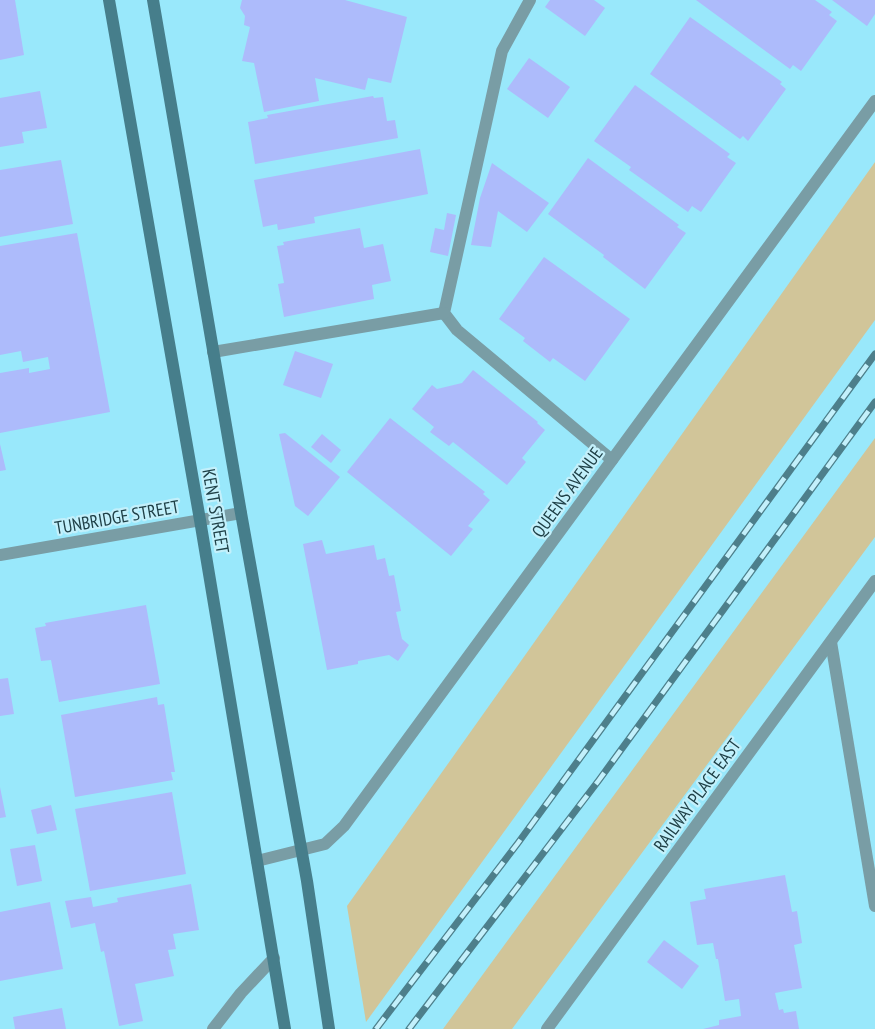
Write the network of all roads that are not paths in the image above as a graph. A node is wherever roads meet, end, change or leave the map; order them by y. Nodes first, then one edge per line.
1 (109, 0) edge
2 (153, 0) edge
3 (530, 0) edge
4 (875, 101) edge
5 (444, 313) junction
6 (213, 352) junction
7 (612, 460) junction
8 (241, 513) junction
9 (200, 520) junction
10 (0, 555) edge
11 (875, 581) edge
12 (831, 642) junction
13 (301, 850) junction
14 (257, 861) junction
15 (875, 906) edge
16 (274, 958) junction
17 (213, 1029) edge
18 (285, 1029) edge
19 (329, 1029) edge
20 (547, 1029) edge

1 - 9 street, KENT STREET
2 - 6 street, KENT STREET
3 - 5 street
4 - 7 street, QUEENS AVENUE
5 - 6 street
5 - 7 street
6 - 8 street, KENT STREET
7 - 13 street, QUEENS AVENUE
8 - 9 street, TUNBRIDGE STREET
8 - 13 street, KENT STREET
9 - 10 street, TUNBRIDGE STREET
9 - 14 street, KENT STREET
11 - 12 street, RAILWAY PLACE EAST
12 - 15 street
12 - 20 street, RAILWAY PLACE EAST
13 - 14 street, QUEENS AVENUE
13 - 19 street, KENT STREET
14 - 16 street, KENT STREET
16 - 17 street
16 - 18 street, KENT STREET

